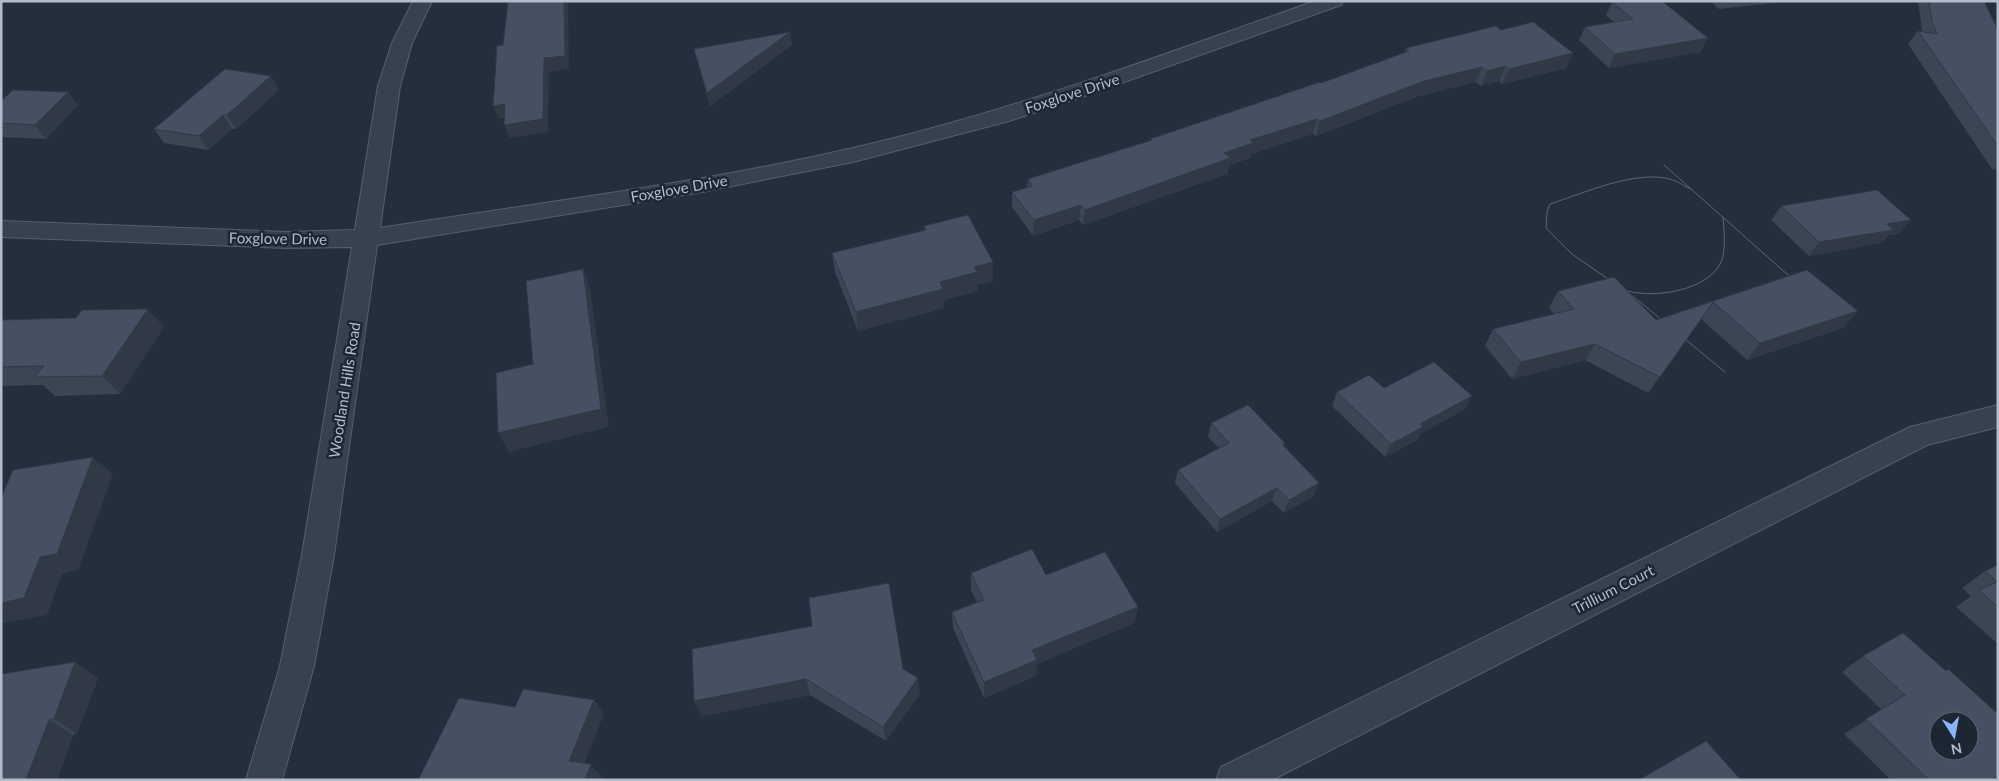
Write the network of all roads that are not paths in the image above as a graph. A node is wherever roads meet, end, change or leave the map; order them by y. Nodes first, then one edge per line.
1 (423, 1) edge
2 (1334, 1) edge
3 (1, 229) edge
4 (367, 238) junction
5 (1998, 416) edge
6 (264, 780) edge
7 (1234, 780) edge

1 - 4 street, Woodland Hills Road
2 - 4 street, Foxglove Drive
3 - 4 street, Foxglove Drive
4 - 6 street, Woodland Hills Road
5 - 7 street, Trillium Court

